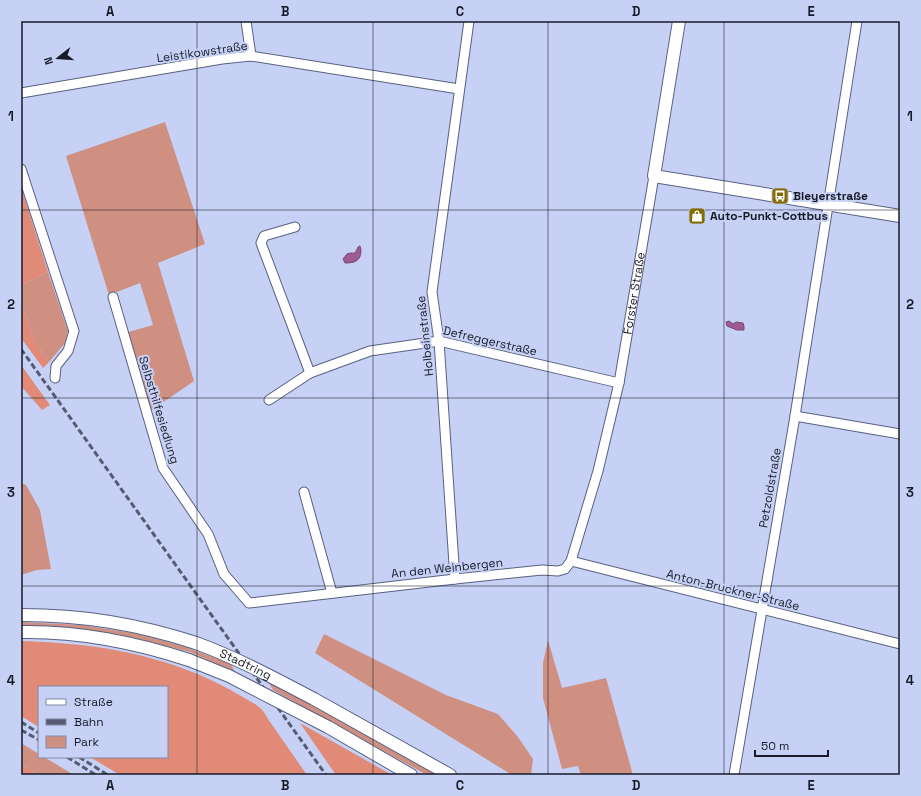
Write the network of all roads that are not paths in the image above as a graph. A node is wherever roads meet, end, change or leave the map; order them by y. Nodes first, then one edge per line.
1 (246, 21) edge
2 (469, 21) edge
3 (678, 21) edge
4 (857, 21) edge
5 (251, 56) junction
6 (459, 89) junction
7 (21, 93) edge
8 (21, 169) edge
9 (654, 176) junction
10 (827, 204) junction
11 (900, 216) edge
12 (295, 227) dead end
13 (113, 297) dead end
14 (439, 341) junction
15 (310, 373) junction
16 (55, 378) dead end
17 (619, 383) junction
18 (269, 400) dead end
19 (795, 416) junction
20 (900, 434) edge
21 (304, 492) dead end
22 (571, 561) junction
23 (455, 579) junction
24 (332, 593) junction
25 (249, 603) joint
26 (762, 609) junction
27 (21, 614) edge
28 (21, 632) edge
29 (900, 644) edge
30 (411, 775) edge
31 (450, 775) edge
32 (734, 775) edge

1 - 5 street
2 - 6 street, Holbeinstraße
3 - 9 main road, Forster Straße
4 - 10 street
5 - 6 street, Leistikowstraße
5 - 7 street, Leistikowstraße
6 - 14 street, Holbeinstraße
8 - 16 street
9 - 10 main road
9 - 17 street, Forster Straße
10 - 11 main road
10 - 19 street, Petzoldstraße
12 - 15 street
13 - 25 street, Selbsthilfesiedlung
14 - 15 street, Defreggerstraße
14 - 17 street, Defreggerstraße
14 - 23 street, Holbeinstraße
15 - 18 street, Defreggerstraße
17 - 22 street, Forster Straße
19 - 20 street
19 - 26 street, Petzoldstraße
21 - 24 street
22 - 23 street, An den Weinbergen
22 - 26 street, Anton-Bruckner-Straße
23 - 24 street, An den Weinbergen
24 - 25 street, An den Weinbergen
26 - 29 street, Anton-Bruckner-Straße
26 - 32 street, Petzoldstraße
27 - 31 main road, Stadtring, bridge
28 - 30 main road, Stadtring, bridge

